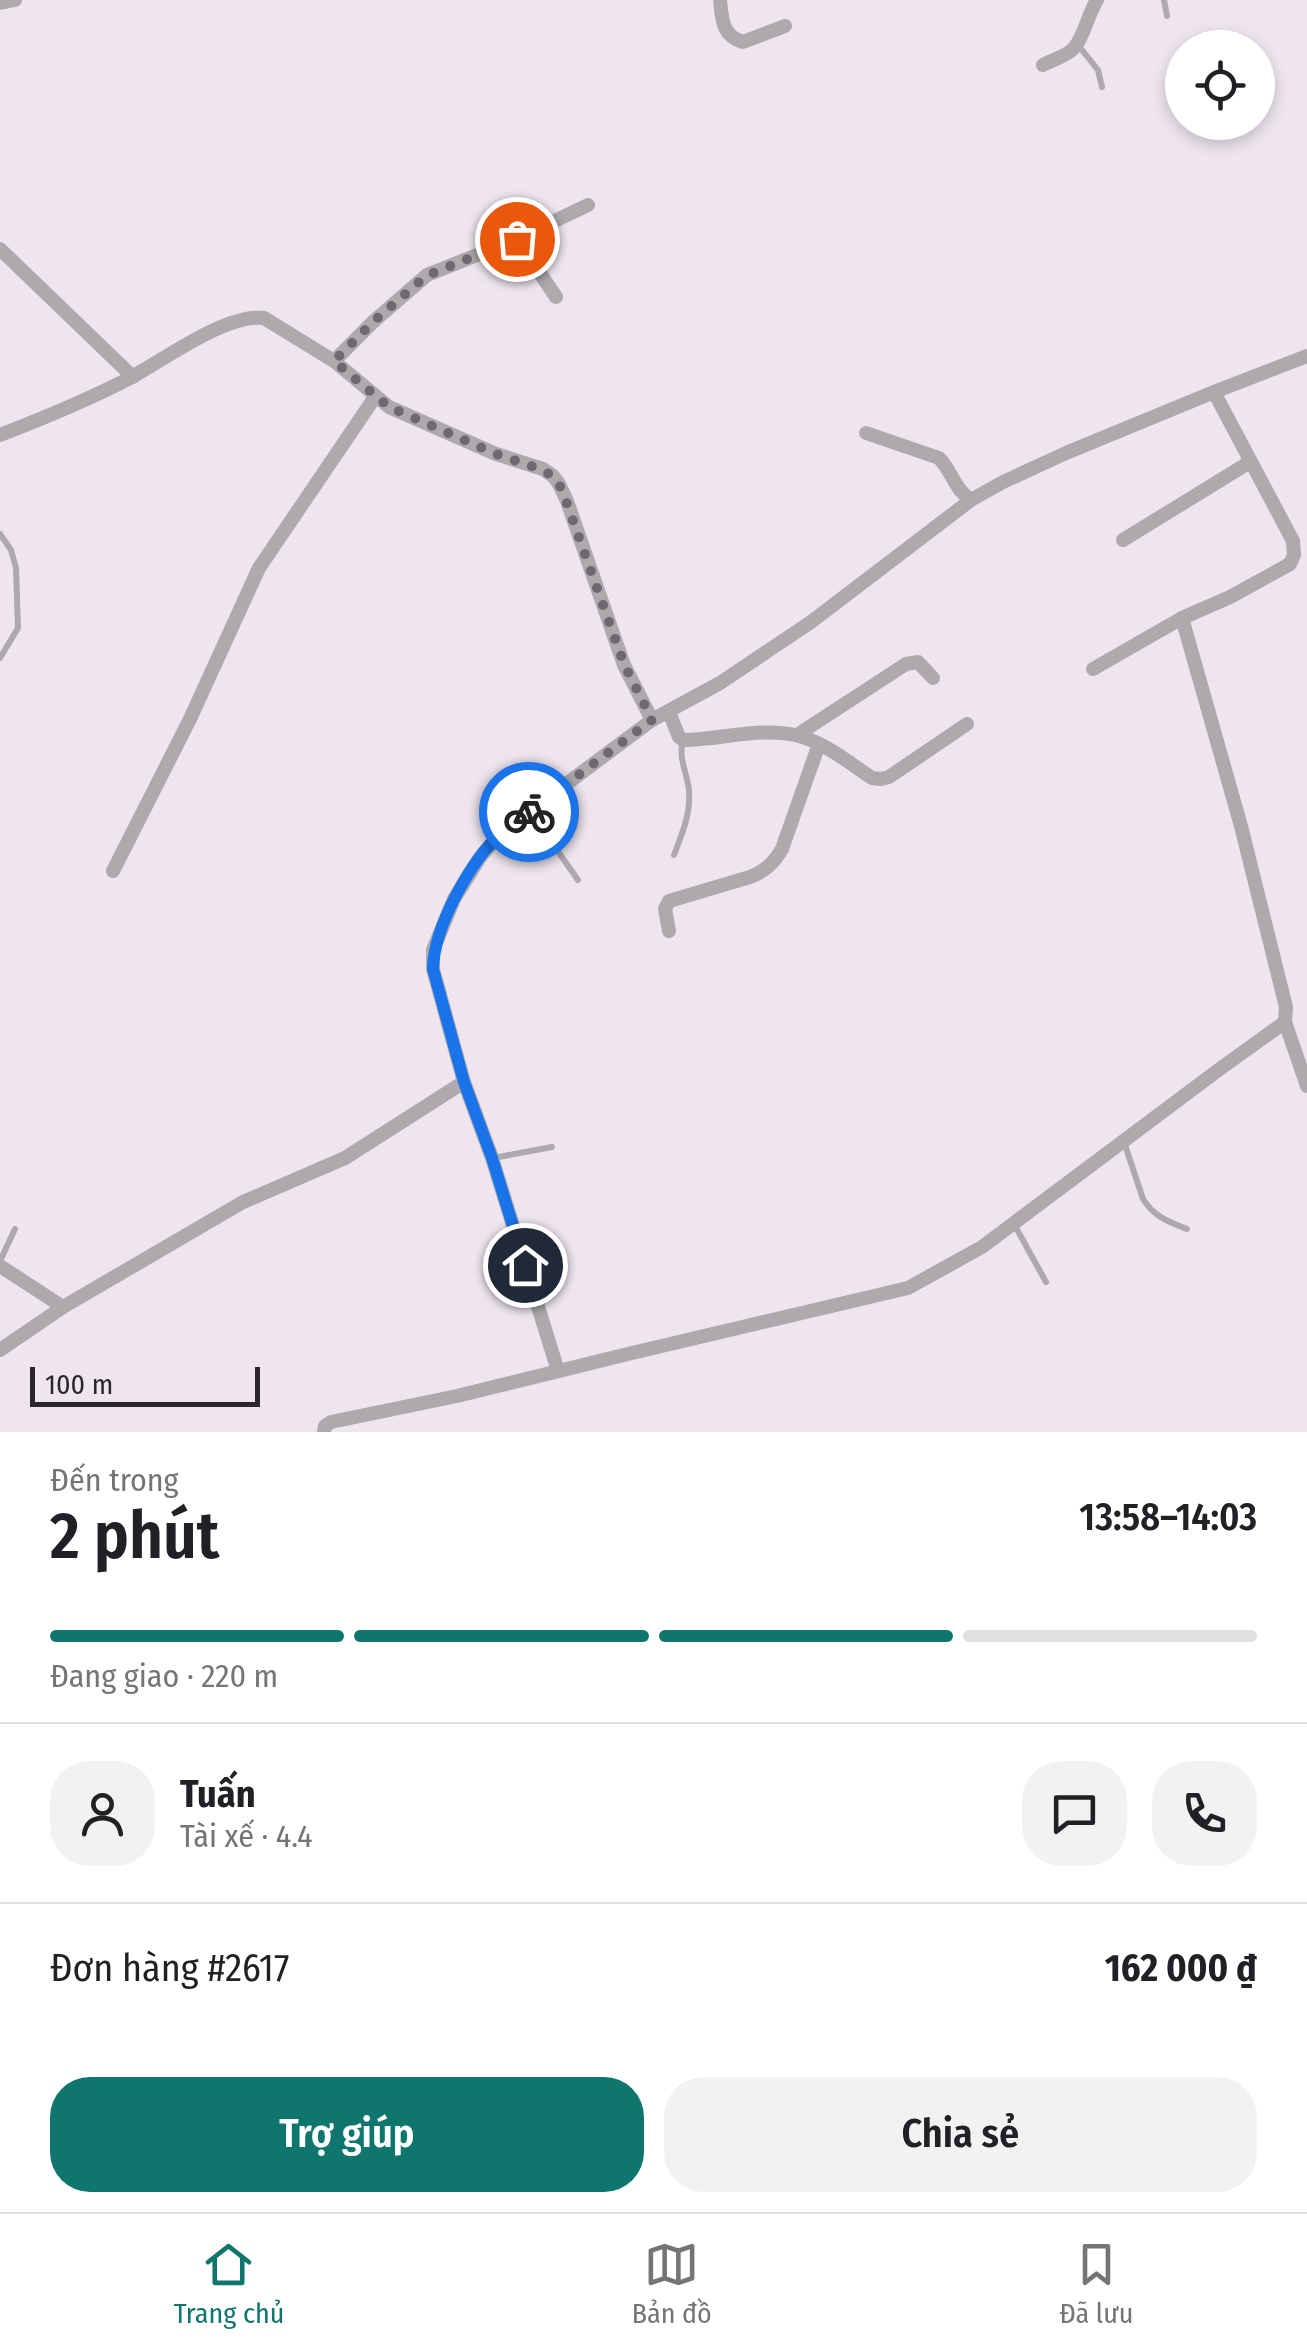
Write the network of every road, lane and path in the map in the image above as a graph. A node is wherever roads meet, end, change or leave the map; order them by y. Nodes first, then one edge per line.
1 (15, 0) edge
2 (720, 0) edge
3 (1097, 0) edge
4 (1164, 0) edge
5 (0, 3) edge
6 (1167, 16) dead end
7 (786, 26) dead end
8 (1077, 44) junction
9 (1042, 64) dead end
10 (1102, 87) dead end
11 (588, 206) dead end
12 (517, 239) junction
13 (0, 249) edge
14 (556, 297) dead end
15 (1307, 356) edge
16 (334, 361) junction
17 (133, 376) junction
18 (1214, 392) junction
19 (375, 396) junction
20 (866, 433) dead end
21 (0, 435) edge
22 (1250, 462) junction
23 (972, 500) junction
24 (0, 534) edge
25 (1124, 540) dead end
26 (1182, 618) junction
27 (0, 658) edge
28 (1092, 669) dead end
29 (933, 678) dead end
30 (670, 712) junction
31 (652, 720) junction
32 (967, 724) dead end
33 (797, 735) junction
34 (683, 740) junction
35 (819, 744) junction
36 (546, 799) junction
37 (674, 855) dead end
38 (113, 870) dead end
39 (578, 880) dead end
40 (669, 930) dead end
41 (1285, 1022) junction
42 (464, 1082) junction
43 (1307, 1086) edge
44 (1123, 1141) junction
45 (552, 1147) dead end
46 (492, 1158) junction
47 (1014, 1224) junction
48 (15, 1229) dead end
49 (1187, 1229) dead end
50 (0, 1264) edge
51 (1046, 1282) dead end
52 (63, 1307) junction
53 (0, 1350) edge
54 (558, 1371) junction
55 (324, 1432) edge

1 - 5 street
2 - 7 street
3 - 8 street
4 - 6 lane
8 - 9 street
8 - 10 lane
11 - 12 street
12 - 14 street
12 - 16 street
13 - 17 street
15 - 18 street
16 - 17 street
16 - 19 street
17 - 21 street
18 - 22 street
18 - 23 street
19 - 31 street
19 - 38 street
20 - 23 street
22 - 25 street
22 - 26 street
23 - 30 street
24 - 27 lane
26 - 28 street
26 - 41 street
29 - 33 street
30 - 31 street
30 - 34 street
31 - 36 street
32 - 35 street
33 - 34 street
33 - 35 street
34 - 37 lane
35 - 40 street
36 - 39 lane
36 - 42 street
41 - 43 street
41 - 44 street
42 - 46 street
42 - 52 street
44 - 47 street
44 - 49 lane
45 - 46 lane
46 - 54 street
47 - 51 lane
47 - 54 street
48 - 50 lane
50 - 52 street
52 - 53 street
54 - 55 street

